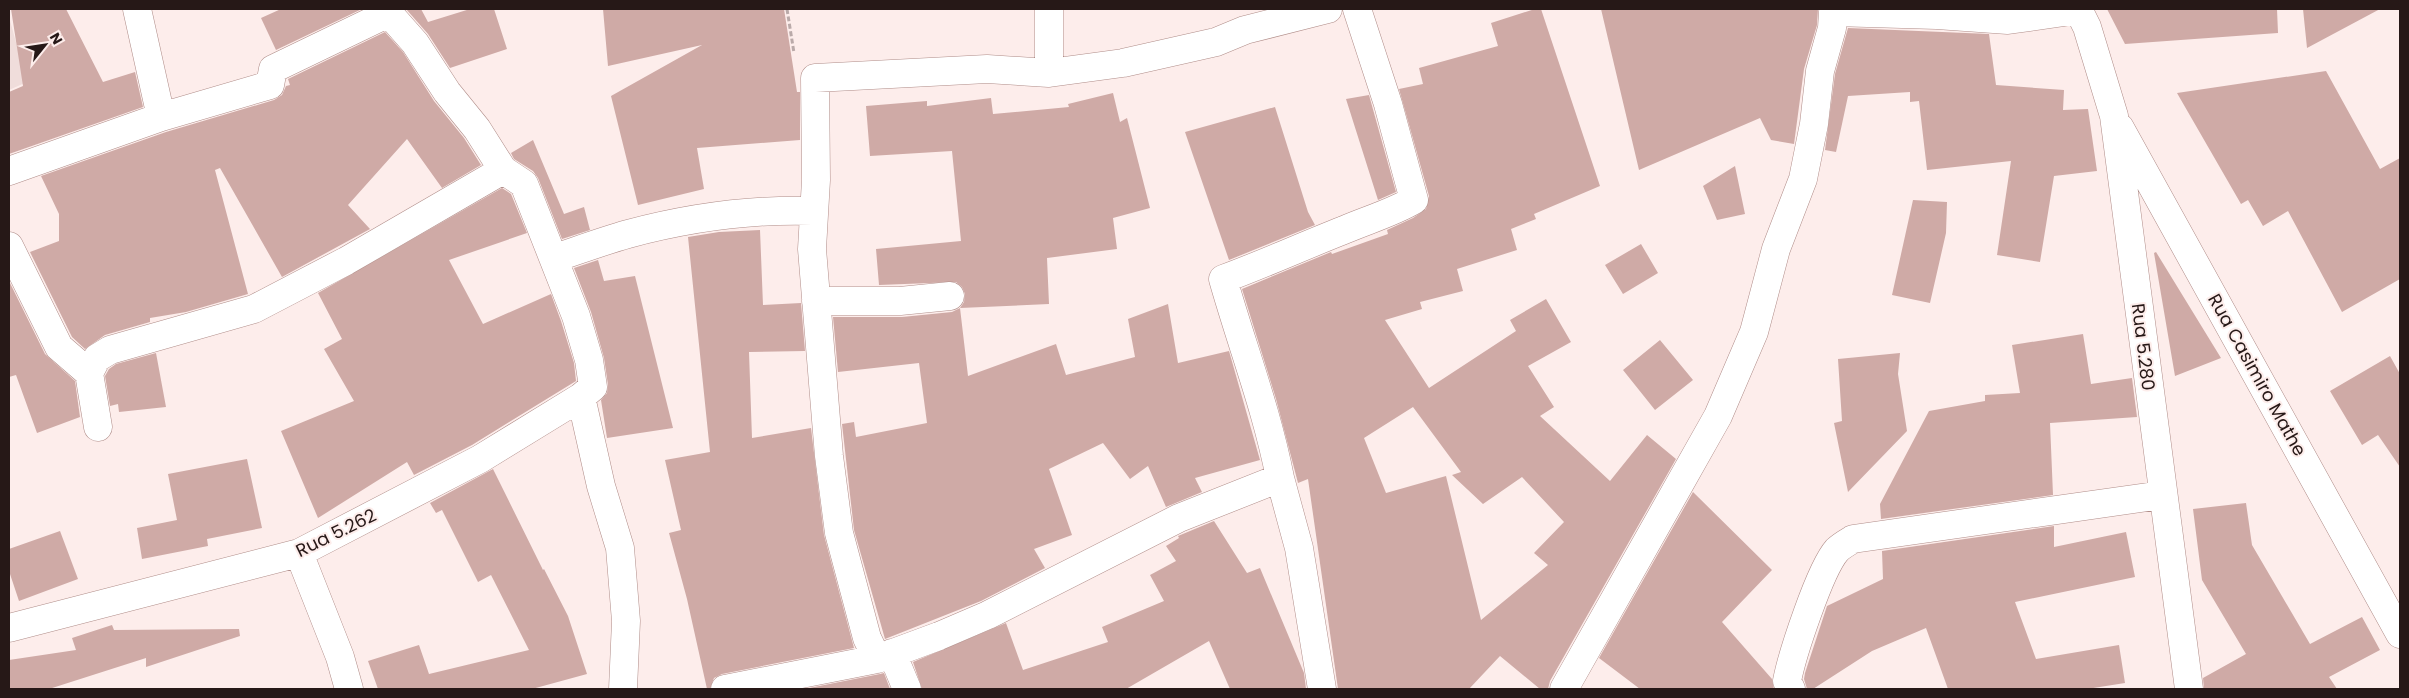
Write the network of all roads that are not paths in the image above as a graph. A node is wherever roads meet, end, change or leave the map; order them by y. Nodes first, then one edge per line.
1 (137, 9) edge
2 (1049, 9) edge
3 (1328, 9) edge
4 (1357, 9) edge
5 (2078, 9) edge
6 (387, 11) edge
7 (1833, 11) edge
8 (1048, 73) junction
9 (2114, 116) junction
10 (161, 118) junction
11 (503, 170) junction
12 (9, 171) edge
13 (813, 211) junction
14 (9, 246) edge
15 (555, 258) junction
16 (950, 296) dead end
17 (816, 302) junction
18 (89, 373) junction
19 (582, 397) junction
20 (98, 427) dead end
21 (1280, 478) junction
22 (2162, 495) junction
23 (299, 553) junction
24 (9, 628) edge
25 (2400, 634) edge
26 (884, 656) junction
27 (349, 689) edge
28 (623, 689) edge
29 (725, 689) edge
30 (907, 689) edge
31 (1322, 689) edge
32 (1564, 689) edge
33 (1791, 689) edge
34 (2189, 689) edge

1 - 10 street
2 - 8 street
3 - 8 street
4 - 21 street
5 - 7 street
5 - 9 street, Rua 5.280
6 - 10 street
6 - 11 street
7 - 32 street
8 - 13 street
9 - 22 street, Rua 5.280
9 - 25 street, Rua Casimiro Mathe
10 - 12 street
11 - 15 street
11 - 18 street
13 - 15 street
13 - 17 street
14 - 18 street
15 - 19 street
16 - 17 street
17 - 26 street
18 - 20 street
19 - 23 street, Rua 5.262
19 - 28 street
21 - 26 street
21 - 31 street
22 - 33 street
22 - 34 street, Rua 5.280
23 - 24 street, Rua 5.262
23 - 27 street
26 - 29 street
26 - 30 street

